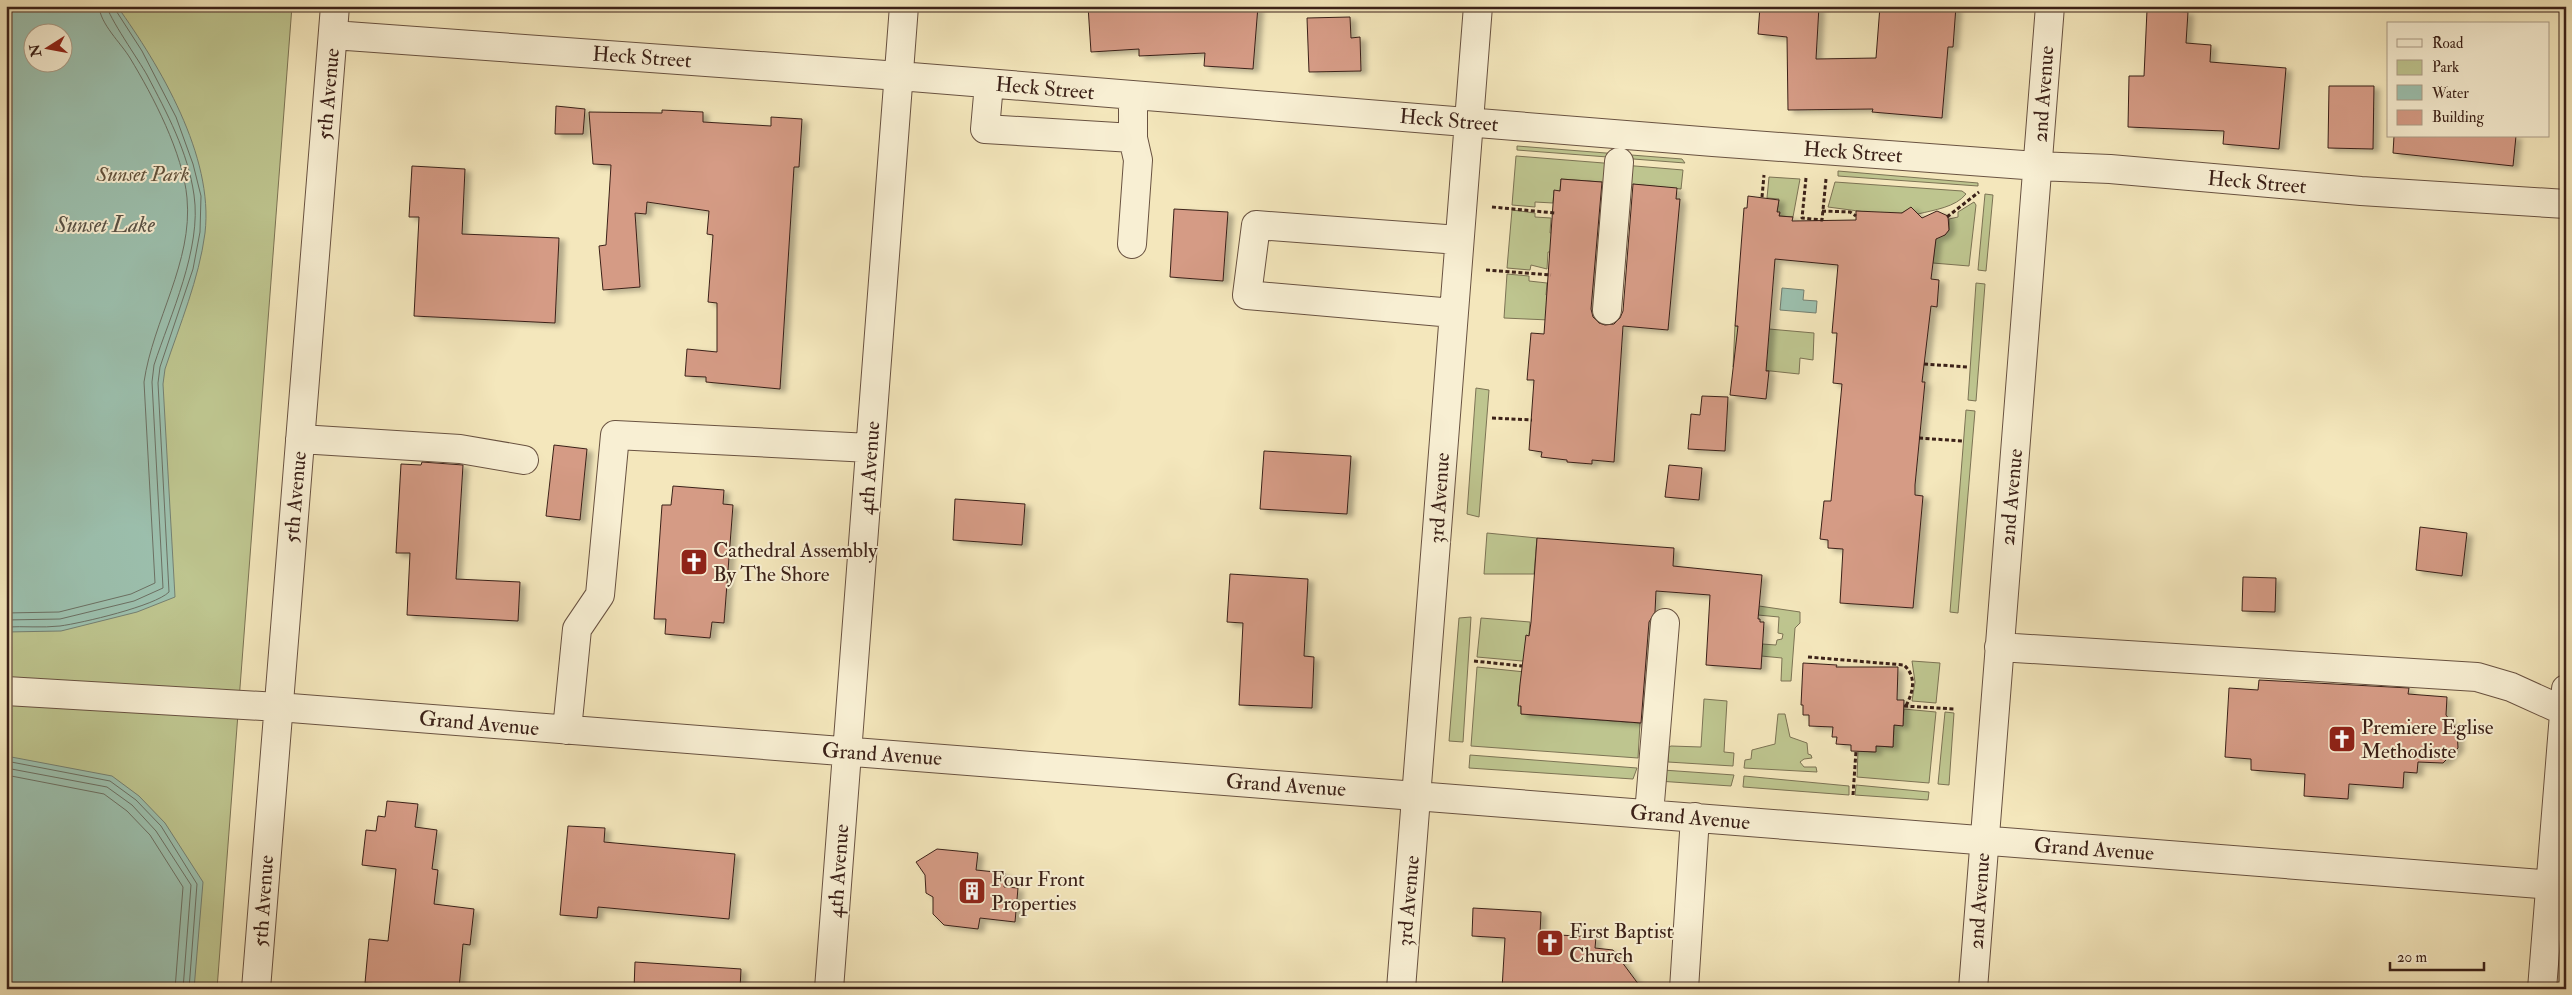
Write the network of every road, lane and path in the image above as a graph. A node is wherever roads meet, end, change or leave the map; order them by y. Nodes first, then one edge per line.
1 (335, 6) edge
2 (904, 6) edge
3 (1478, 6) edge
4 (2050, 6) edge
5 (332, 35) junction
6 (899, 76) junction
7 (989, 84) junction
8 (1133, 95) junction
9 (1469, 122) junction
10 (1133, 138) junction
11 (1619, 162) dead end
12 (2037, 166) junction
13 (1763, 168) dead end
14 (1806, 176) dead end
15 (1826, 178) dead end
16 (1981, 190) dead end
17 (1762, 197) dead end
18 (2566, 204) edge
19 (1491, 207) dead end
20 (1822, 211) junction
21 (1555, 213) dead end
22 (1856, 216) dead end
23 (1947, 216) dead end
24 (1459, 240) junction
25 (1132, 244) dead end
26 (1486, 270) dead end
27 (1551, 275) dead end
28 (1607, 310) dead end
29 (1454, 313) junction
30 (1924, 364) dead end
31 (1968, 367) dead end
32 (1492, 418) dead end
33 (1532, 420) dead end
34 (1919, 438) dead end
35 (300, 439) junction
36 (1962, 441) dead end
37 (870, 448) junction
38 (524, 460) dead end
39 (1665, 623) dead end
40 (1999, 647) junction
41 (1808, 656) dead end
42 (1474, 661) dead end
43 (1522, 666) dead end
44 (6, 691) edge
45 (2565, 700) edge
46 (278, 707) junction
47 (1955, 709) dead end
48 (567, 730) junction
49 (847, 752) junction
50 (1856, 752) dead end
51 (1416, 795) junction
52 (1853, 795) dead end
53 (1649, 814) junction
54 (1695, 817) junction
55 (1984, 840) junction
56 (2559, 885) edge
57 (256, 989) edge
58 (829, 989) edge
59 (1401, 989) edge
60 (1684, 989) edge
61 (1973, 989) edge
62 (2542, 989) edge

1 - 5 street, 5th Avenue
2 - 6 street, 4th Avenue
3 - 9 street, 3rd Avenue
4 - 12 street, 2nd Avenue
5 - 6 street, Heck Street
5 - 35 street, 5th Avenue
6 - 7 street, Heck Street
6 - 37 street, 4th Avenue
7 - 8 street, Heck Street
7 - 10 street
8 - 9 street, Heck Street
8 - 10 street
9 - 12 street, Heck Street
9 - 24 street, 3rd Avenue
10 - 25 street
11 - 28 street
12 - 18 street, Heck Street
12 - 40 street, 2nd Avenue
13 - 17 path
14 - 20 path
15 - 20 path
16 - 23 path
19 - 21 path
20 - 22 path
24 - 29 street, 3rd Avenue
24 - 29 street
26 - 27 path
29 - 51 street, 3rd Avenue
30 - 31 path
32 - 33 path
34 - 36 path
35 - 38 street
35 - 46 street, 5th Avenue
37 - 48 street
37 - 49 street, 4th Avenue
39 - 53 street
40 - 45 street
40 - 55 street, 2nd Avenue
41 - 47 path
42 - 43 path
44 - 46 street, Grand Avenue
45 - 56 street
46 - 48 street, Grand Avenue
46 - 57 street, 5th Avenue
48 - 49 street, Grand Avenue
49 - 51 street, Grand Avenue
49 - 58 street, 4th Avenue
50 - 52 path
51 - 53 street, Grand Avenue
51 - 59 street, 3rd Avenue
53 - 54 street, Grand Avenue
54 - 55 street, Grand Avenue
54 - 60 street
55 - 56 street, Grand Avenue
55 - 61 street, 2nd Avenue
56 - 62 street

